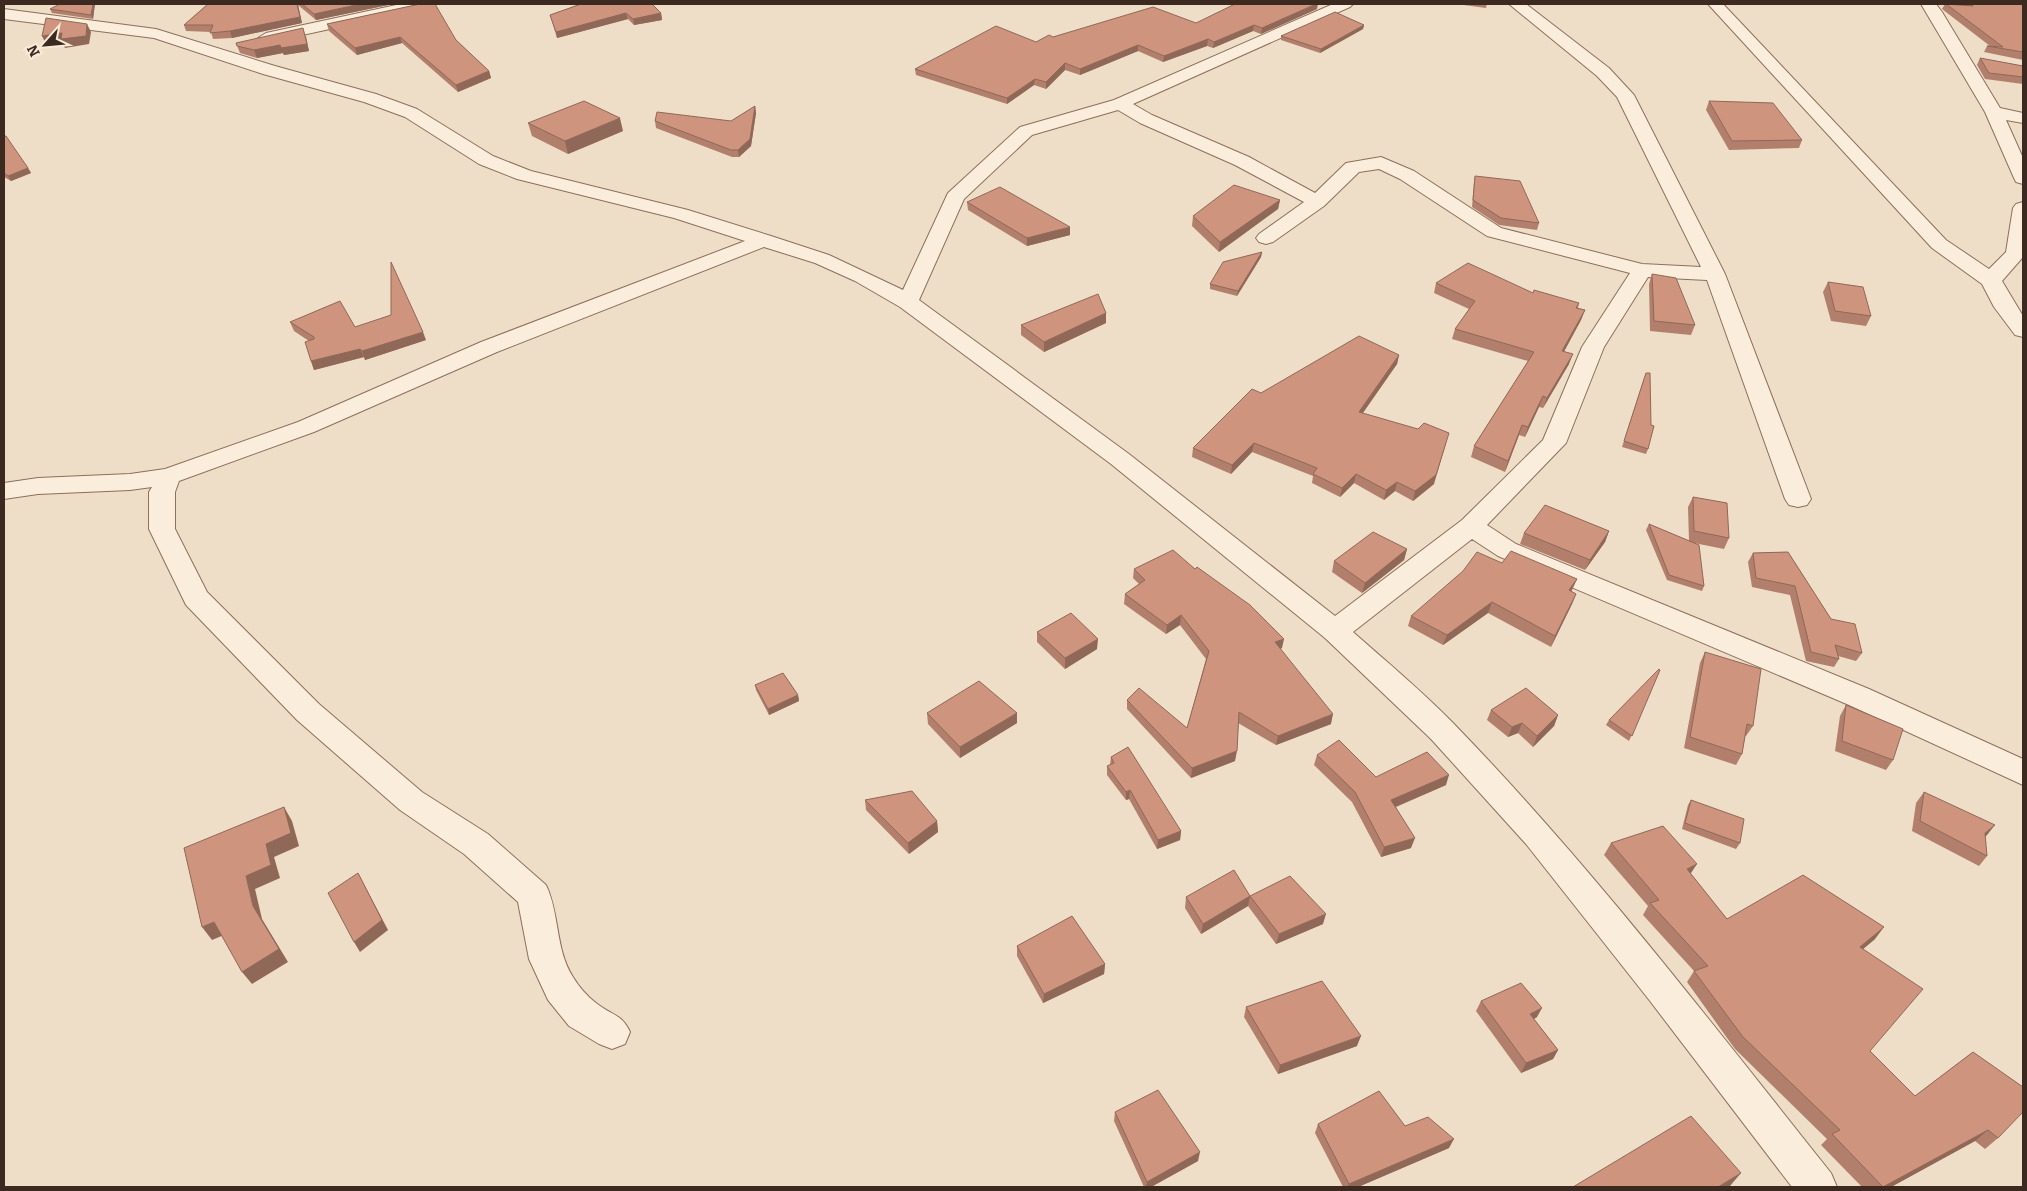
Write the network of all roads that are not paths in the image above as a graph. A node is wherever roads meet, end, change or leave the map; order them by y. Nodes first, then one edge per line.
1 (421, 4) edge
2 (1344, 4) edge
3 (1517, 4) edge
4 (1715, 4) edge
5 (1928, 4) edge
6 (4, 14) edge
7 (254, 40) edge
8 (235, 44) edge
9 (206, 50) junction
10 (1959, 55) junction
11 (1977, 58) dead end
12 (1120, 104) junction
13 (1994, 112) junction
14 (2023, 118) edge
15 (2023, 178) edge
16 (1318, 202) junction
17 (2023, 208) edge
18 (1266, 238) dead end
19 (764, 240) junction
20 (2020, 254) edge
21 (1642, 270) junction
22 (1715, 274) junction
23 (1991, 280) junction
24 (908, 302) junction
25 (2023, 330) edge
26 (169, 476) junction
27 (4, 491) edge
28 (1798, 499) dead end
29 (1471, 526) junction
30 (1335, 630) junction
31 (2023, 773) edge
32 (612, 1032) dead end
33 (1817, 1187) edge

1 - 7 street
2 - 12 street
3 - 22 street
4 - 23 street
5 - 10 street
6 - 9 street
8 - 9 street
9 - 19 street
10 - 11 street
10 - 13 street
12 - 16 street
12 - 24 street
13 - 14 street
13 - 15 street
16 - 18 street
16 - 21 street
17 - 20 street
19 - 24 street
19 - 26 street
20 - 23 street
21 - 22 street
21 - 29 street
22 - 28 street
23 - 25 street
24 - 30 street
26 - 27 street
26 - 32 street
29 - 30 street
29 - 31 street
30 - 33 street

